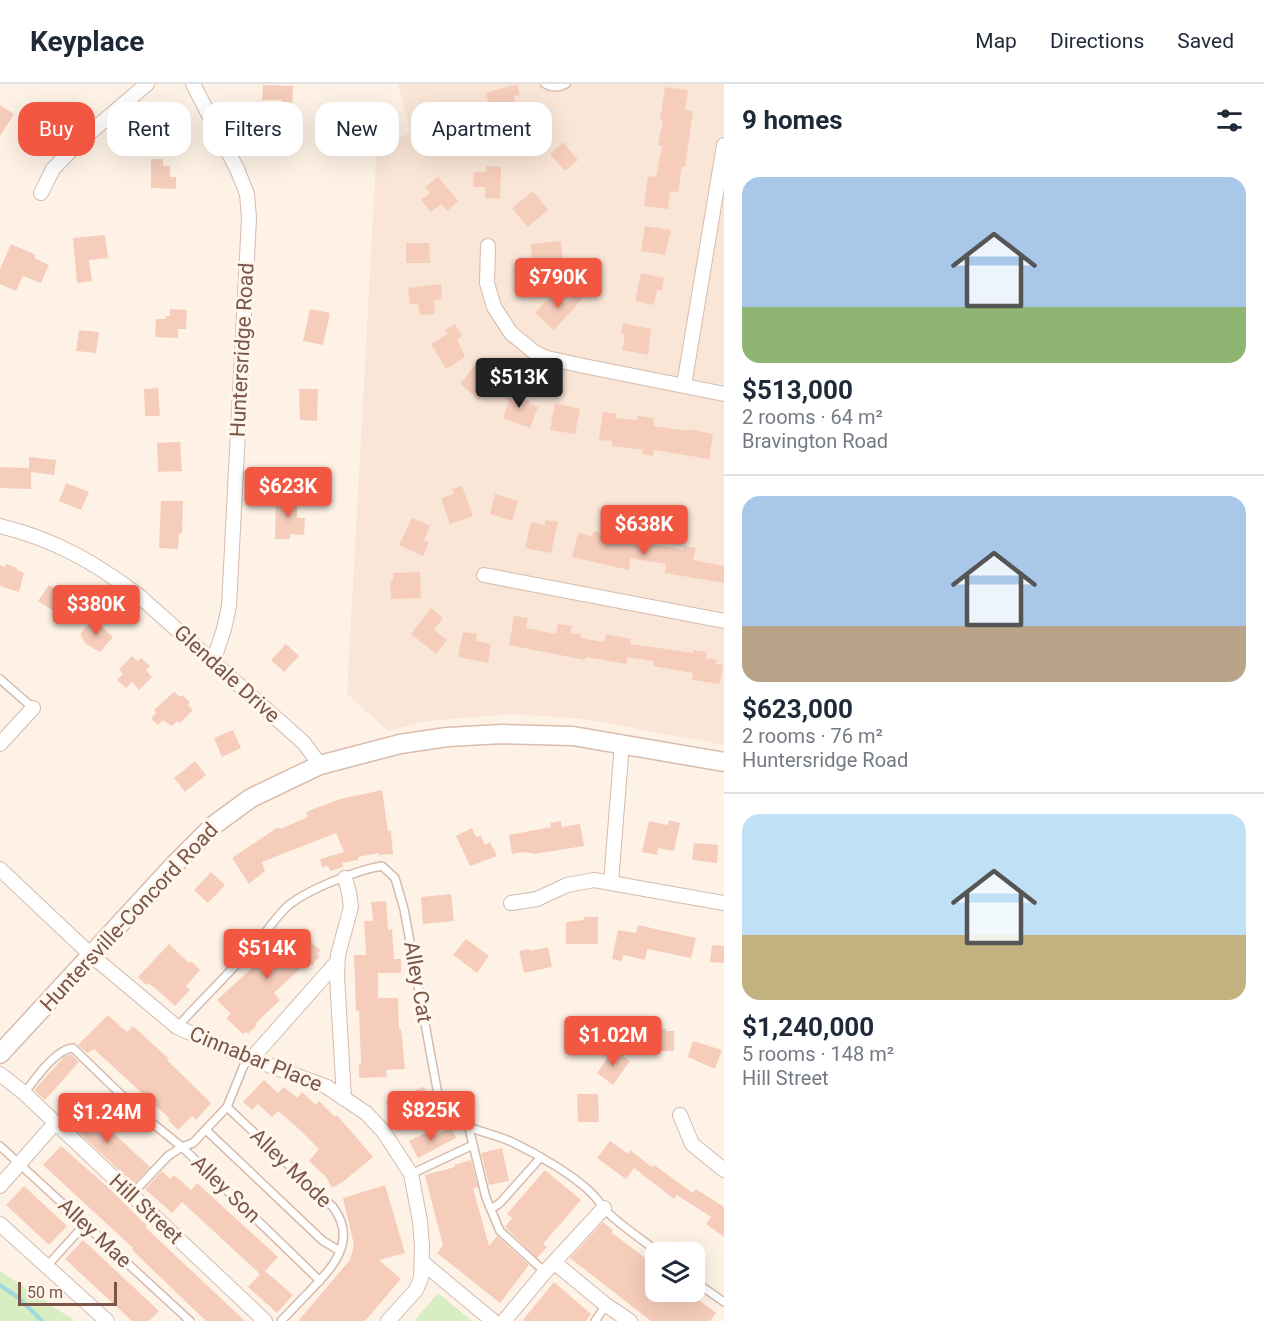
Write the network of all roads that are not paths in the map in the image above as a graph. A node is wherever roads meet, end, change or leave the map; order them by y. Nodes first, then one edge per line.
1 (147, 84) edge
2 (193, 84) edge
3 (545, 84) edge
4 (566, 84) edge
5 (724, 145) edge
6 (41, 193) dead end
7 (488, 246) dead end
8 (684, 386) junction
9 (724, 394) edge
10 (0, 526) edge
11 (484, 575) dead end
12 (724, 621) edge
13 (213, 662) junction
14 (0, 679) edge
15 (33, 708) joint
16 (0, 744) edge
17 (622, 744) junction
18 (724, 762) edge
19 (320, 765) junction
20 (0, 869) edge
21 (345, 878) junction
22 (611, 883) junction
23 (511, 903) dead end
24 (724, 903) edge
25 (91, 955) junction
26 (337, 962) junction
27 (177, 1027) junction
28 (0, 1054) edge
29 (252, 1058) junction
30 (0, 1074) edge
31 (24, 1093) junction
32 (344, 1099) junction
33 (227, 1107) junction
34 (680, 1115) dead end
35 (55, 1123) junction
36 (469, 1128) junction
37 (206, 1130) junction
38 (473, 1145) junction
39 (0, 1146) edge
40 (182, 1147) junction
41 (541, 1158) junction
42 (19, 1164) junction
43 (724, 1170) edge
44 (411, 1174) junction
45 (0, 1186) edge
46 (131, 1195) junction
47 (604, 1208) junction
48 (491, 1209) junction
49 (0, 1224) edge
50 (85, 1224) junction
51 (646, 1242) edge
52 (340, 1251) junction
53 (422, 1262) junction
54 (47, 1266) junction
55 (550, 1268) junction
56 (320, 1281) junction
57 (705, 1289) edge
58 (724, 1302) edge
59 (606, 1305) junction
60 (107, 1321) edge
61 (190, 1321) edge
62 (265, 1321) edge
63 (281, 1321) edge
64 (388, 1321) edge
65 (493, 1321) edge
66 (504, 1321) edge
67 (596, 1321) edge
68 (630, 1321) edge

1 - 6 street
2 - 13 street, Huntersridge Road
3 - 4 lane
5 - 8 street
7 - 8 street
8 - 9 street
10 - 13 street, Glendale Drive
11 - 12 street
13 - 19 street, Glendale Drive
14 - 15 lane
15 - 16 street
17 - 18 main road, Huntersville-Concord Road
17 - 19 main road, Huntersville-Concord Road
17 - 22 street
19 - 25 main road, Huntersville-Concord Road
20 - 25 street, Cinnabar Place
21 - 26 street
21 - 27 lane, Alley Cat
21 - 36 lane, Alley Cat
22 - 23 street
22 - 24 street
25 - 27 street, Cinnabar Place
25 - 28 main road, Huntersville-Concord Road
26 - 29 street
26 - 32 street
27 - 29 street, Cinnabar Place
29 - 32 street, Cinnabar Place
29 - 33 lane
30 - 31 street, Hill Street
31 - 35 street, Hill Street
31 - 40 lane, Alley Son
32 - 44 street, Cinnabar Place
33 - 37 lane
33 - 52 lane, Alley Mode
34 - 43 street
35 - 42 street
35 - 46 street, Hill Street
36 - 38 lane
36 - 41 lane, Alley Cat
37 - 40 lane
37 - 52 lane
38 - 44 lane
38 - 48 lane
39 - 42 lane, Alley Mae
40 - 46 lane
40 - 56 lane, Alley Son
41 - 47 lane, Alley Cat
41 - 48 lane
42 - 45 street
42 - 50 lane, Alley Mae
44 - 53 street, Cinnabar Place
46 - 62 street, Hill Street
47 - 51 lane, Alley Cat
47 - 55 street
48 - 55 lane
49 - 54 street
50 - 54 lane
50 - 61 lane, Alley Mae
52 - 56 lane
53 - 64 street, Cinnabar Place
53 - 65 street
54 - 60 street
55 - 59 street
55 - 66 street
56 - 63 lane
57 - 58 lane
59 - 67 lane
59 - 68 street

